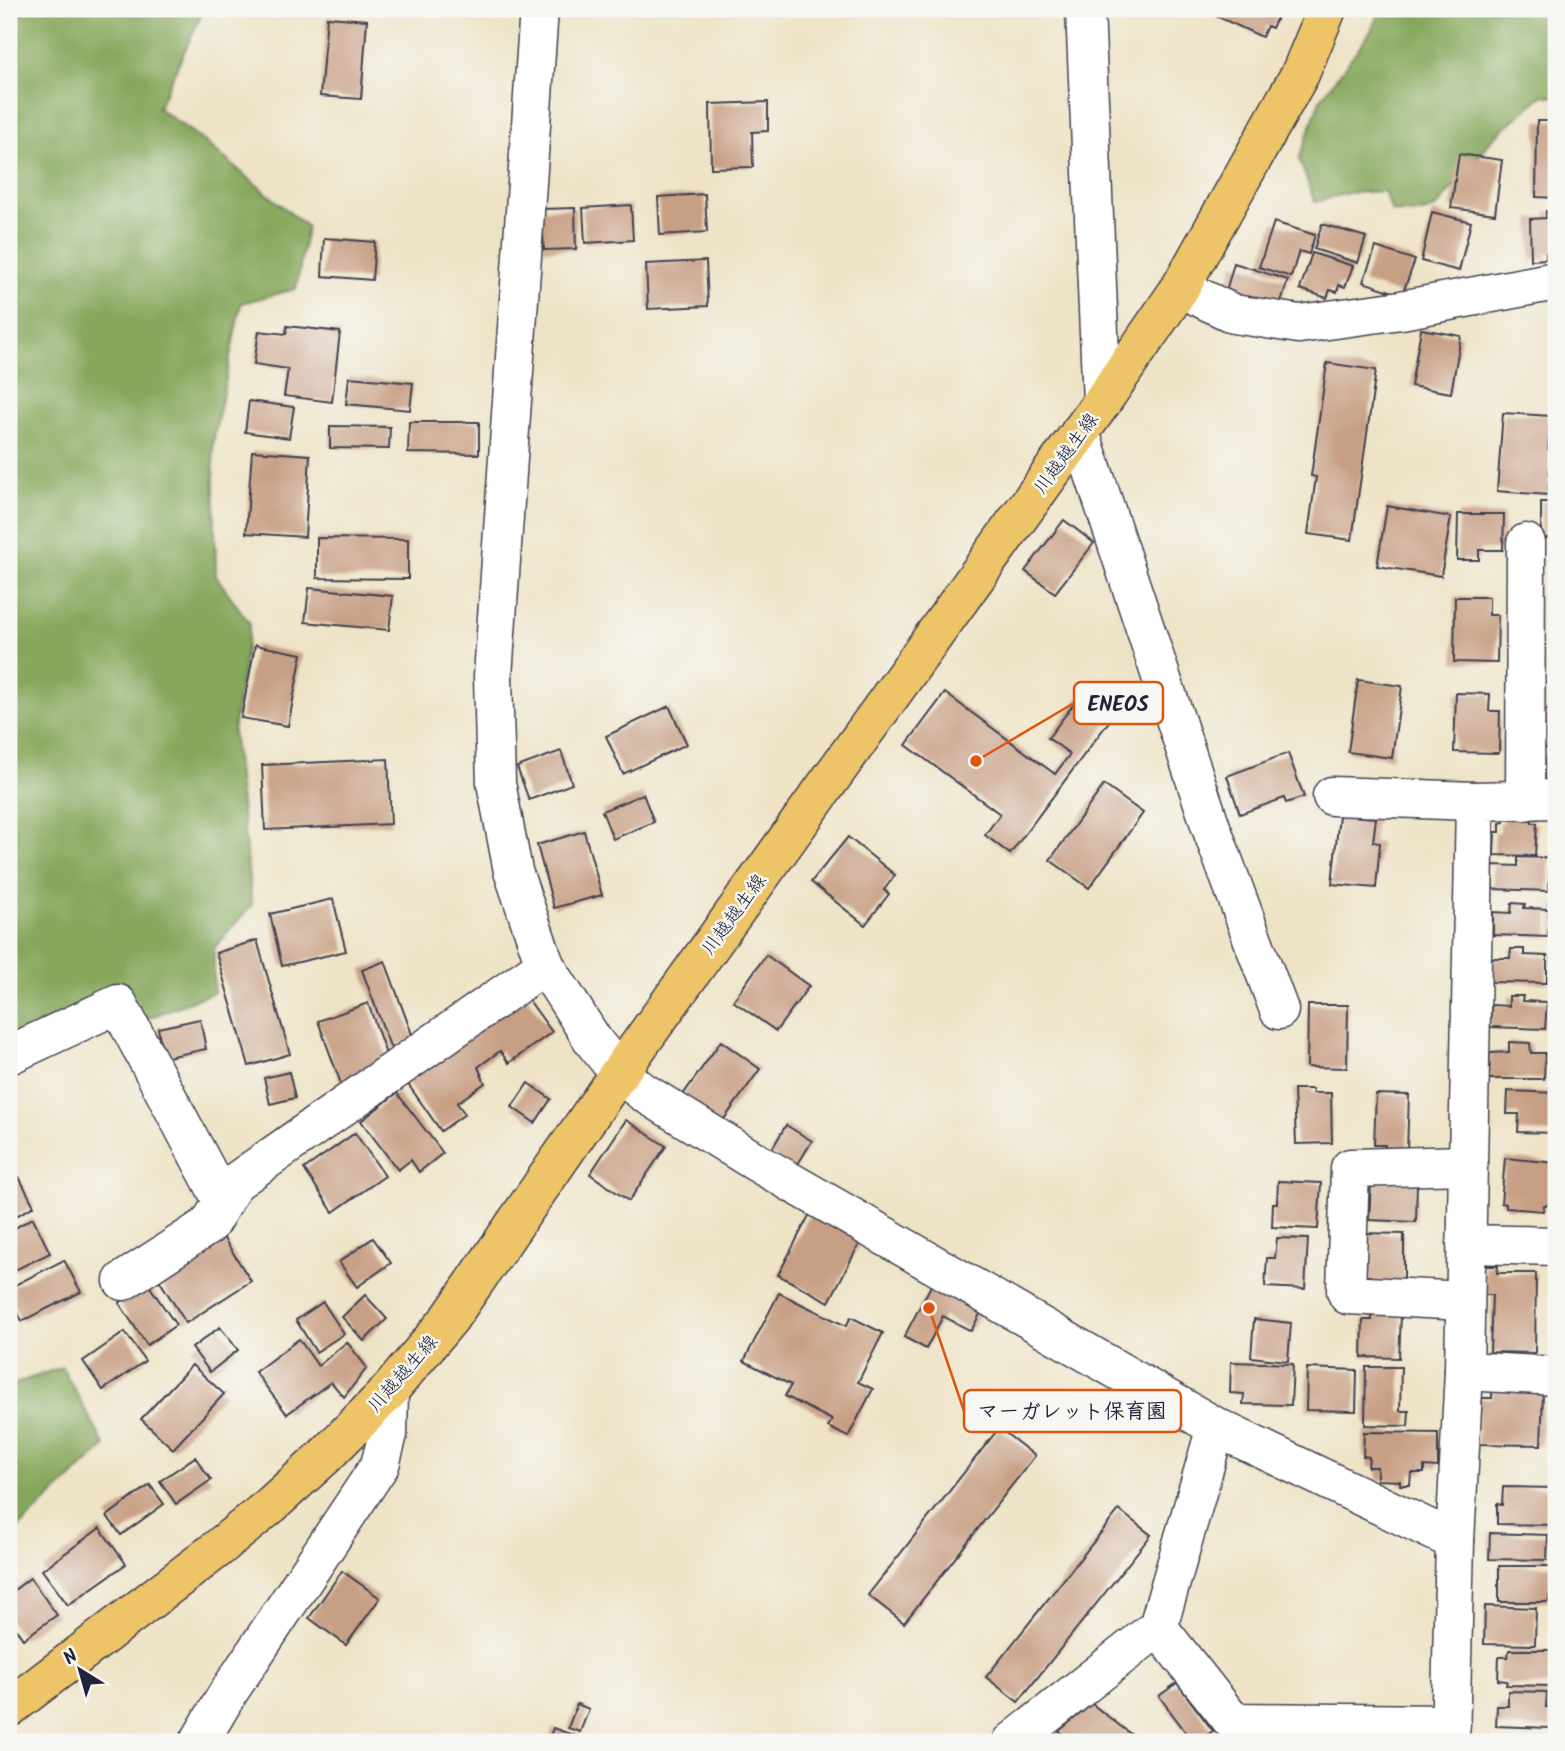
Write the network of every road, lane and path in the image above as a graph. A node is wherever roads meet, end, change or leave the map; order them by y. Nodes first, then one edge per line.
1 (539, 9) edge
2 (1085, 9) edge
3 (1327, 9) edge
4 (1556, 281) edge
5 (1180, 288) junction
6 (1102, 402) junction
7 (1080, 432) junction
8 (1527, 543) dead end
9 (1332, 796) dead end
10 (1541, 800) edge
11 (1475, 802) junction
12 (545, 965) junction
13 (1279, 1010) dead end
14 (9, 1055) edge
15 (619, 1073) junction
16 (1468, 1166) junction
17 (223, 1202) junction
18 (1466, 1244) junction
19 (1556, 1246) edge
20 (123, 1281) dead end
21 (1465, 1301) junction
22 (1464, 1371) junction
23 (1556, 1376) edge
24 (389, 1391) junction
25 (1216, 1427) junction
26 (1455, 1541) junction
27 (1158, 1626) junction
28 (9, 1708) edge
29 (1450, 1733) edge
30 (199, 1742) edge
31 (1012, 1742) edge

1 - 12 street
2 - 6 street
3 - 5 main road, 川越越生線
4 - 5 street
5 - 6 main road, 川越越生線
6 - 7 main road, 川越越生線
7 - 13 street
7 - 15 main road, 川越越生線
8 - 10 street
9 - 11 street
10 - 11 street
11 - 16 street
12 - 15 street
12 - 17 street
14 - 17 street
15 - 24 main road, 川越越生線
15 - 25 street
16 - 18 street
16 - 21 street
17 - 20 street
18 - 19 street
18 - 21 street
21 - 22 street
22 - 23 street
22 - 26 street
24 - 28 main road, 川越越生線
24 - 30 street
25 - 26 street
25 - 27 street
26 - 29 street
27 - 29 street
27 - 31 street

